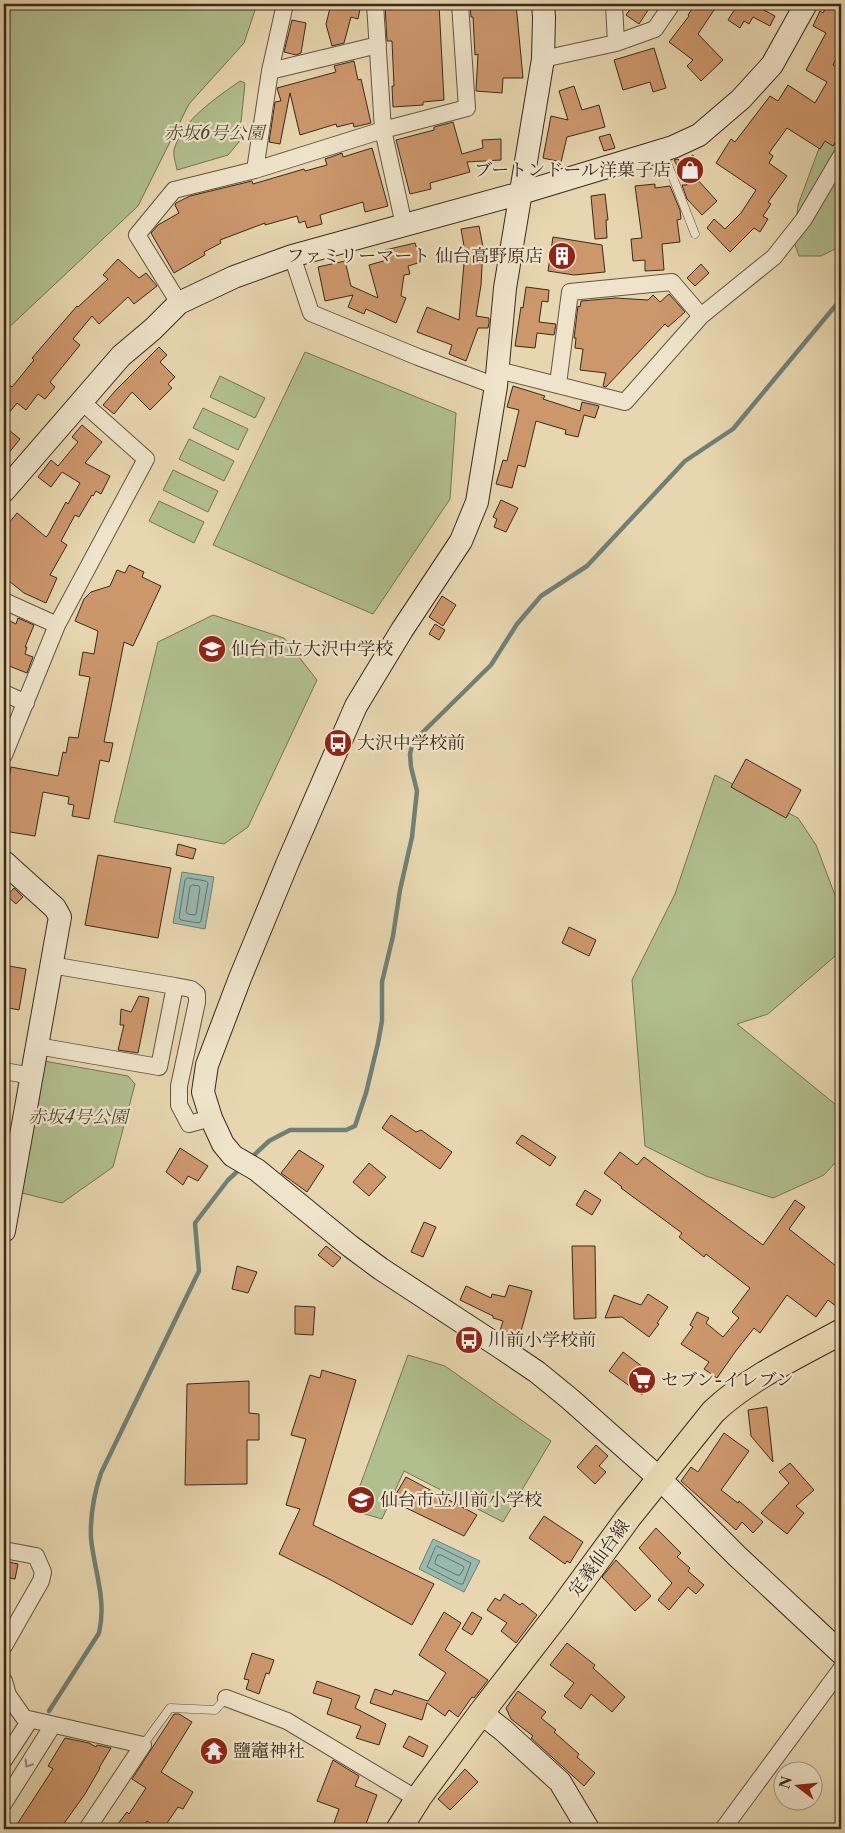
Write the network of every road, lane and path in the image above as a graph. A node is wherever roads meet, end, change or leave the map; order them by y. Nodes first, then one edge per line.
1 (285, 4) edge
2 (374, 4) edge
3 (460, 4) edge
4 (543, 4) edge
5 (614, 4) edge
6 (672, 4) edge
7 (806, 4) edge
8 (616, 43) junction
9 (378, 45) junction
10 (543, 59) junction
11 (270, 71) junction
12 (383, 130) junction
13 (662, 150) junction
14 (841, 156) edge
15 (255, 170) junction
16 (521, 193) junction
17 (404, 225) junction
18 (695, 234) dead end
19 (292, 256) junction
20 (179, 303) junction
21 (701, 316) junction
22 (497, 378) junction
23 (558, 384) junction
24 (81, 401) junction
25 (4, 491) edge
26 (4, 601) edge
27 (57, 625) junction
28 (4, 693) edge
29 (26, 703) junction
30 (4, 755) edge
31 (4, 862) edge
32 (51, 965) junction
33 (175, 986) junction
34 (37, 1046) junction
35 (4, 1071) edge
36 (32, 1076) junction
37 (211, 1118) junction
38 (4, 1231) edge
39 (841, 1332) edge
40 (660, 1479) junction
41 (4, 1550) edge
42 (4, 1646) edge
43 (841, 1654) edge
44 (841, 1669) edge
45 (4, 1682) edge
46 (226, 1698) joint
47 (481, 1713) junction
48 (30, 1720) junction
49 (53, 1725) junction
50 (144, 1745) junction
51 (4, 1760) edge
52 (417, 1799) junction
53 (4, 1803) edge
54 (87, 1829) edge
55 (399, 1829) edge
56 (588, 1829) edge
57 (723, 1829) edge

1 - 11 street
2 - 9 street
3 - 12 street
4 - 10 street
5 - 8 street
6 - 8 street
7 - 13 street
8 - 10 street
9 - 11 street
9 - 12 street
10 - 16 street
11 - 15 street
12 - 15 street
12 - 17 street
13 - 16 street
13 - 18 lane
14 - 21 street
15 - 20 street
16 - 17 street
16 - 22 street
17 - 19 street
19 - 20 street
19 - 22 street
20 - 24 street
21 - 23 street
21 - 23 street
22 - 23 street
22 - 37 street
24 - 25 street
24 - 27 street
26 - 27 street
27 - 29 street
28 - 29 street
29 - 30 street
31 - 32 street
32 - 33 street
32 - 34 street
33 - 34 street
33 - 37 street
34 - 36 street
35 - 36 street
36 - 38 street
37 - 40 street
39 - 40 main road, 定義仙台線
40 - 43 street
40 - 47 main road, 定義仙台線
41 - 42 street
44 - 57 street
45 - 48 street
46 - 50 lane
46 - 52 street
47 - 52 main road, 定義仙台線
47 - 56 street
48 - 49 street
48 - 51 street
49 - 50 street
49 -> 53 street
50 - 54 street
52 - 55 main road, 定義仙台線

